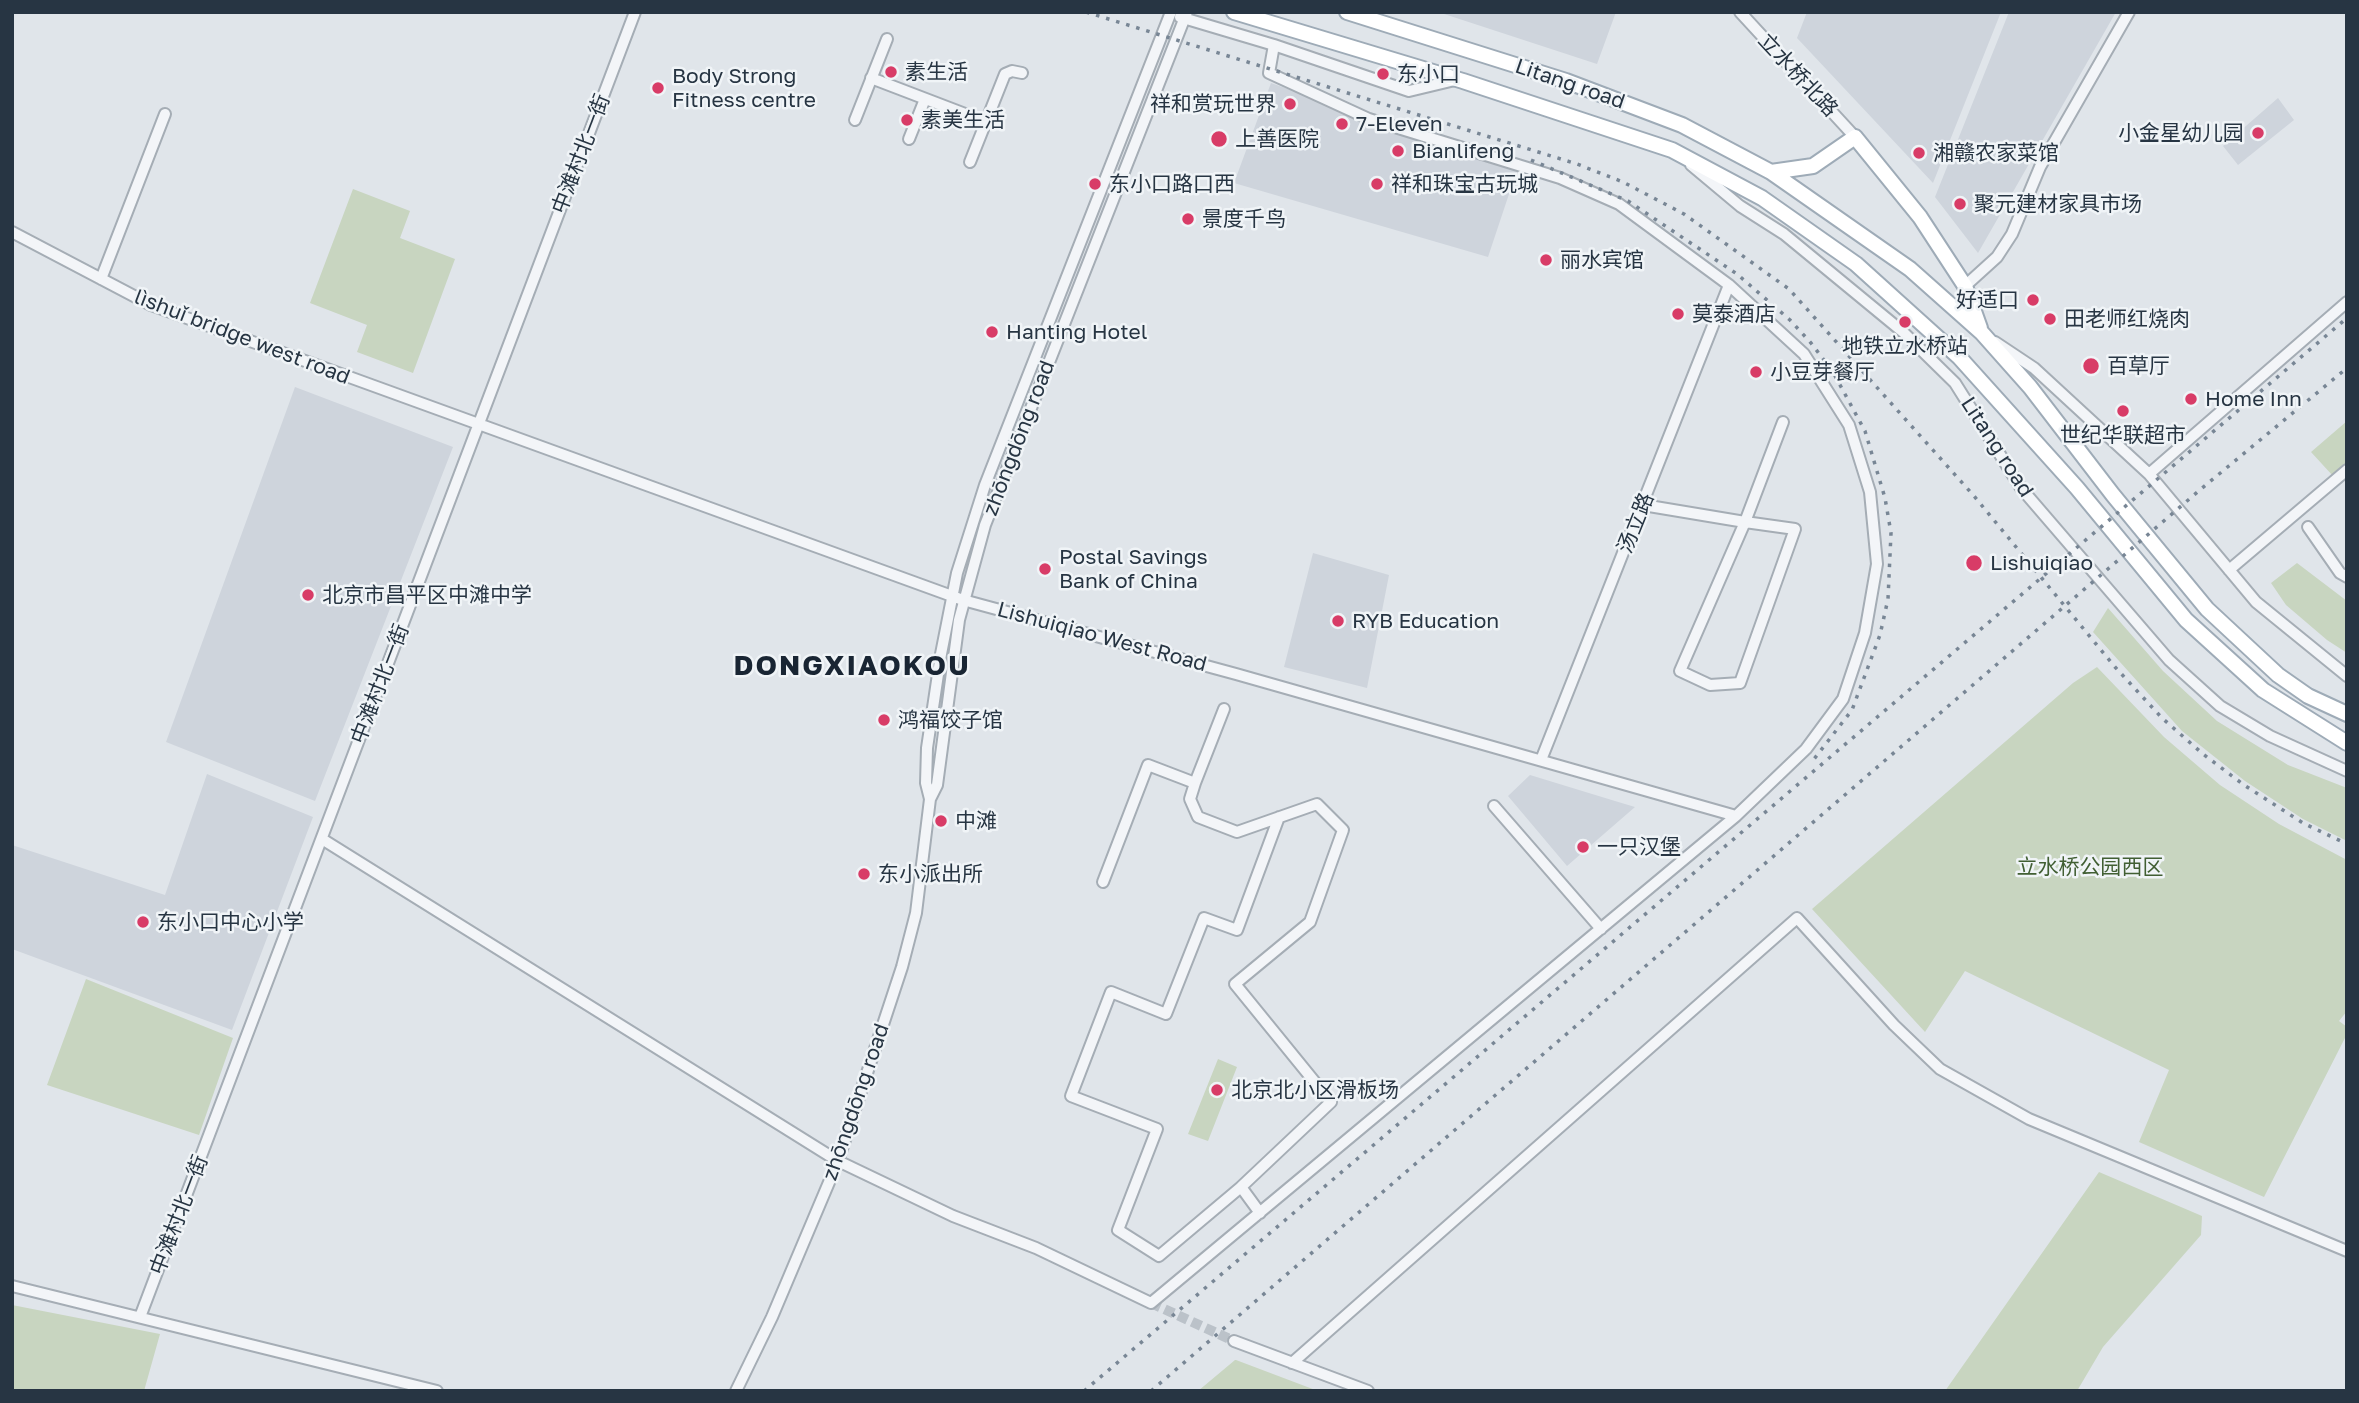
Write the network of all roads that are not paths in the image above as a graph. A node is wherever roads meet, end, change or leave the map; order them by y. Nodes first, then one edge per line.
1 (635, 12) edge
2 (1234, 12) edge
3 (1347, 12) edge
4 (1740, 12) edge
5 (2129, 12) edge
6 (1168, 13) edge
7 (1186, 15) edge
8 (887, 39) dead end
9 (1274, 45) junction
10 (1022, 73) dead end
11 (871, 78) junction
12 (1456, 80) junction
13 (925, 99) junction
14 (165, 114) dead end
15 (855, 120) dead end
16 (986, 122) junction
17 (1856, 137) junction
18 (909, 139) dead end
19 (1672, 150) junction
20 (970, 162) dead end
21 (1771, 172) junction
22 (12, 232) edge
23 (102, 279) junction
24 (1729, 285) junction
25 (1965, 286) junction
26 (2347, 302) edge
27 (1982, 333) junction
28 (1783, 422) dead end
29 (478, 426) junction
30 (2347, 470) edge
31 (2149, 474) junction
32 (1643, 505) junction
33 (1745, 522) junction
34 (2308, 527) dead end
35 (2230, 570) junction
36 (2347, 577) edge
37 (958, 598) junction
38 (2347, 676) edge
39 (1224, 709) dead end
40 (2347, 714) edge
41 (2347, 743) edge
42 (1541, 760) junction
43 (2347, 771) edge
44 (1195, 783) junction
45 (1494, 806) dead end
46 (1736, 816) junction
47 (1279, 817) junction
48 (322, 839) junction
49 (1103, 882) dead end
50 (1601, 929) junction
51 (838, 1161) junction
52 (1241, 1187) junction
53 (1260, 1213) junction
54 (2347, 1251) edge
55 (12, 1286) edge
56 (140, 1317) junction
57 (1234, 1341) tunnel mouth
58 (1292, 1363) junction
59 (437, 1391) edge
60 (736, 1391) edge
61 (1368, 1391) edge

1 - 29 street, 中滩村北一街
2 - 12 main road, Litang road
3 - 21 main road, Litang road
4 - 17 street, 立水桥北路
5 - 25 street
6 - 7 street
6 - 37 street, zhōngdōng road
7 - 9 street
7 - 37 street, zhōngdōng road
8 - 11 street
9 - 12 street
9 - 24 street
10 - 16 street
11 - 13 street
11 - 15 street
12 - 19 main road, Litang road
13 - 16 street
13 - 18 street
14 - 23 street
16 - 20 street
17 - 21 main road
17 - 25 main road
19 - 41 main road, Litang road
19 - 43 street, Litang road
21 - 27 main road, Litang road
22 - 23 street, lìshuǐ bridge west road
23 - 29 street, lìshuǐ bridge west road
24 - 32 street, 汤立路
24 - 46 street
25 - 27 main road
26 - 31 street
27 - 31 street, Litang road
27 - 40 main road, Litang road
28 - 33 street
29 - 37 street, Lishuiqiao West Road
29 - 48 street, 中滩村北一街
30 - 35 street
31 - 35 street, Litang road
32 - 33 street
32 - 42 street, 汤立路
33 - 33 street
34 - 36 street
35 - 38 street, Litang road
37 - 42 street, Lishuiqiao West Road
37 - 51 street, zhōngdōng road
39 - 44 street
42 - 46 street, Lishuiqiao West Road
44 - 47 street
44 - 49 street
45 - 50 street
46 - 50 street
47 - 52 street
47 - 52 street
48 - 51 street
48 - 56 street, 中滩村北一街
50 - 53 street
51 - 53 street
51 - 60 street, zhōngdōng road
52 - 53 street
54 - 58 street
55 - 56 street
56 - 59 street
57 - 58 street
58 - 61 street

